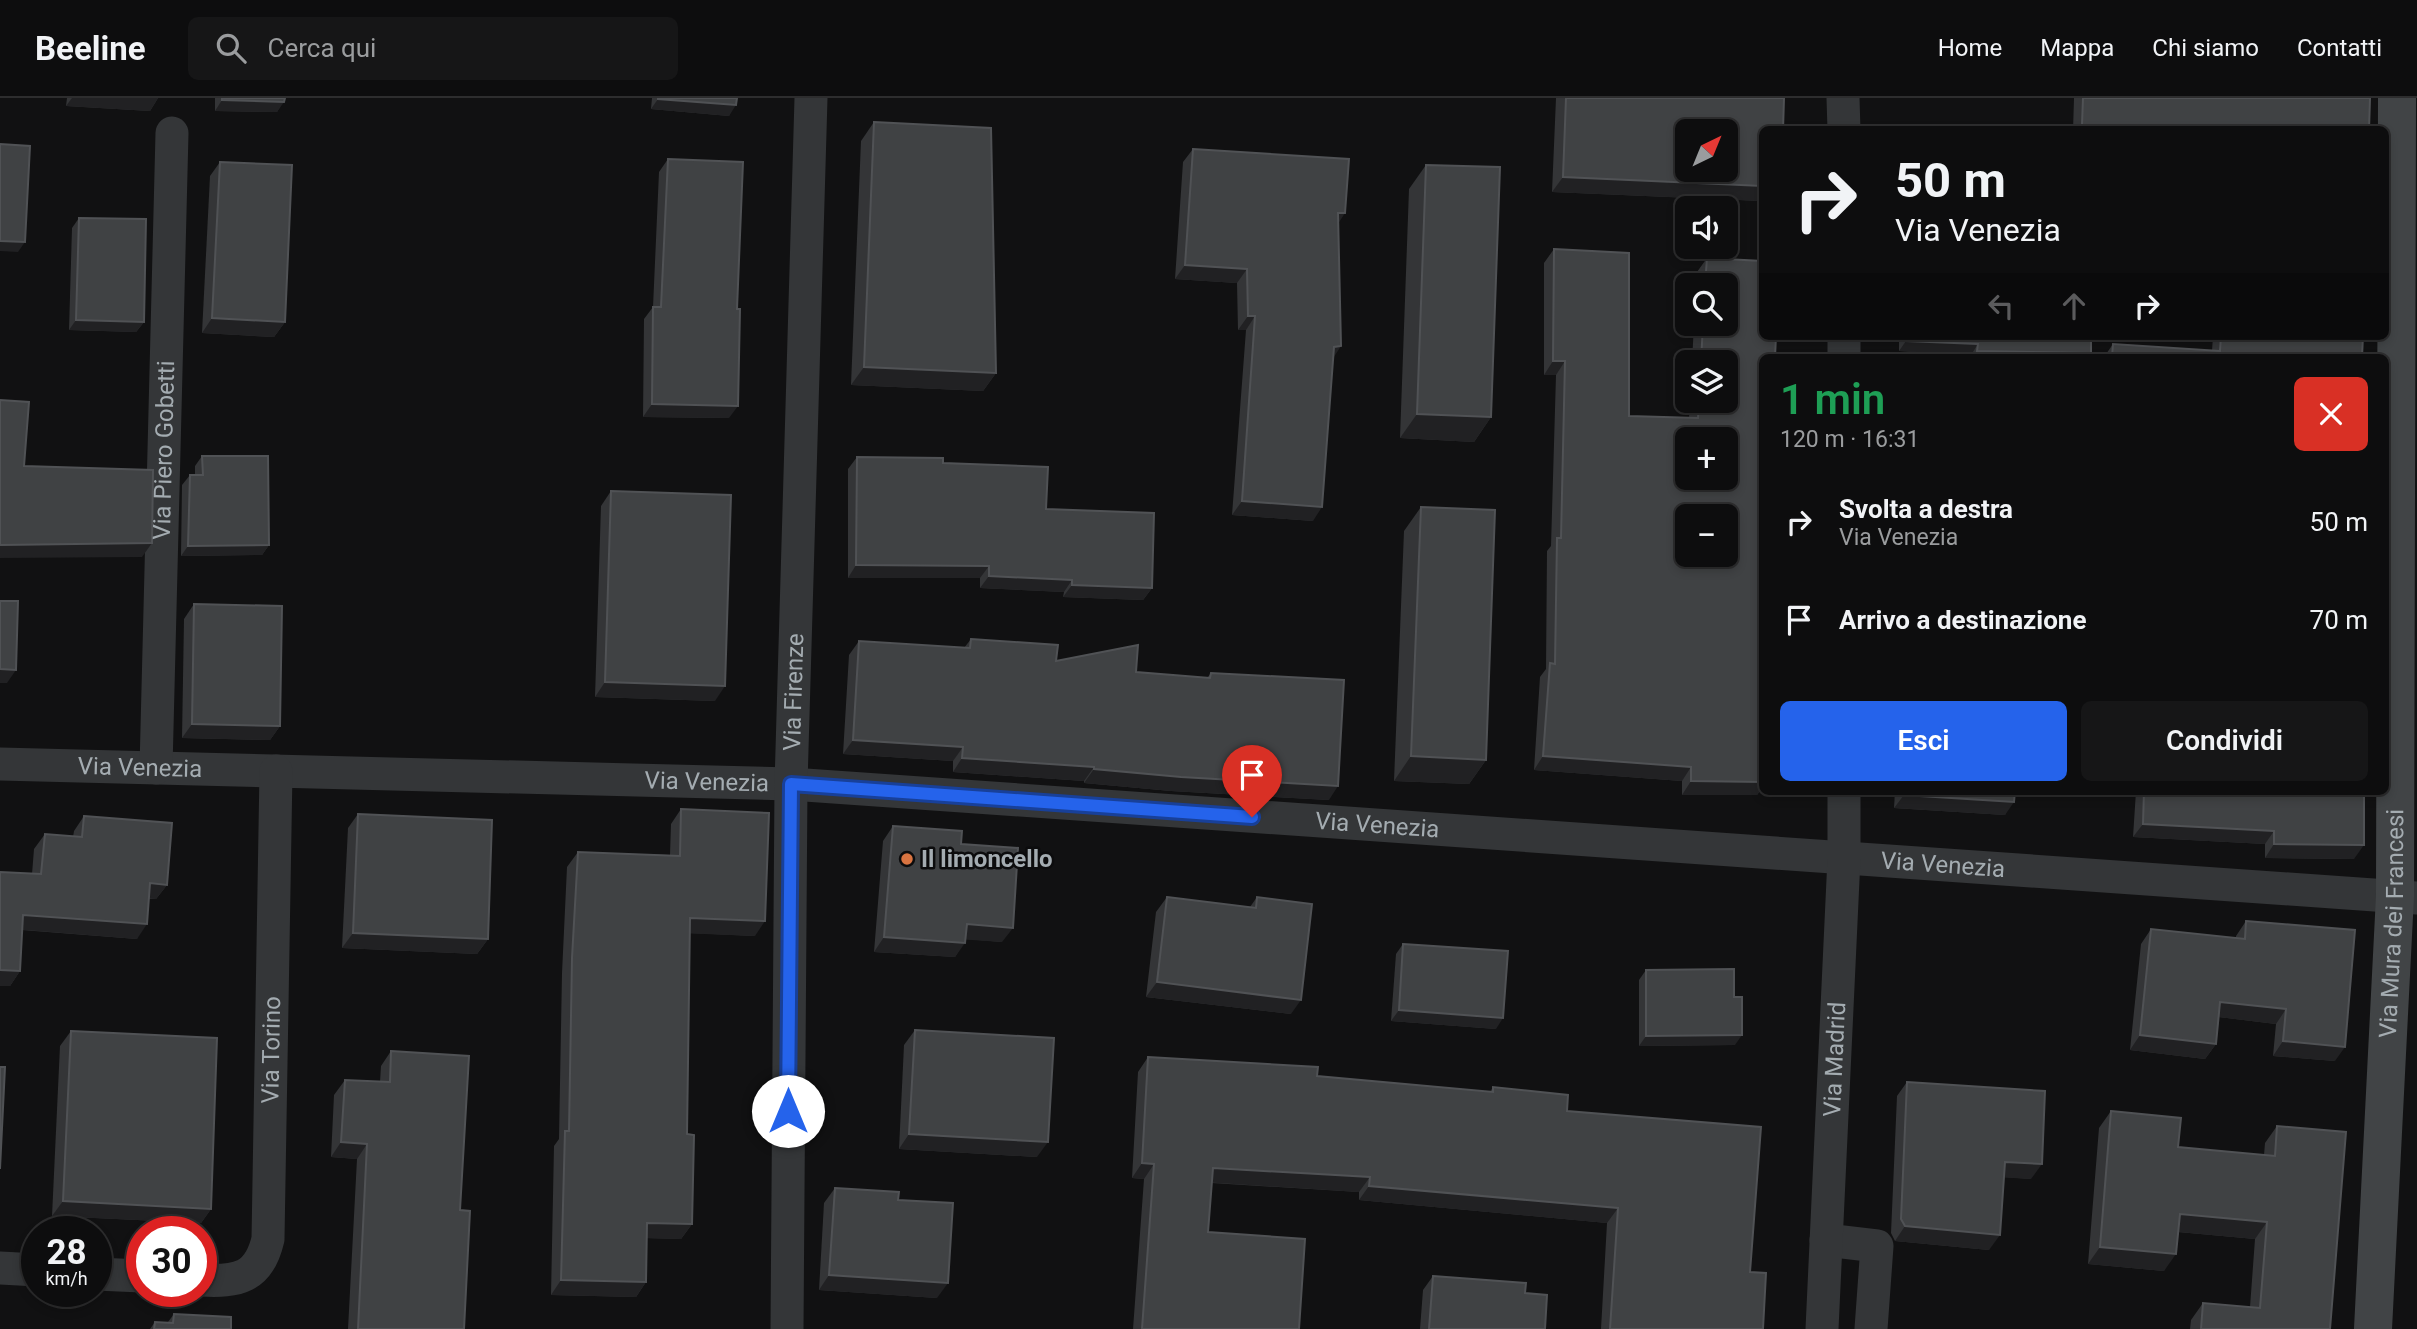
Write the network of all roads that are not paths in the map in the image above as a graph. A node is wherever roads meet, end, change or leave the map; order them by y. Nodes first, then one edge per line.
1 (811, 98) edge
2 (1843, 98) edge
3 (2398, 98) edge
4 (1844, 126) edge
5 (172, 133) dead end
6 (2391, 281) edge
7 (0, 764) edge
8 (156, 768) junction
9 (276, 771) junction
10 (791, 784) junction
11 (1844, 795) edge
12 (1843, 858) junction
13 (2406, 897) edge
14 (1826, 1240) junction
15 (0, 1268) edge
16 (21, 1269) edge
17 (217, 1280) edge
18 (787, 1329) edge
19 (1822, 1329) edge
20 (1871, 1329) edge
21 (2373, 1329) edge

1 - 10 street, Via Firenze
2 - 4 street
3 - 6 street, Via Mura dei Francesi
5 - 8 street, Via Piero Gobetti
6 - 13 street, Via Mura dei Francesi
7 - 8 street, Via Venezia
8 - 9 street, Via Venezia
9 - 10 street, Via Venezia
9 - 17 street, Via Torino
10 - 12 street, Via Venezia
10 - 18 street, Via Firenze
11 - 12 street, Via Madrid
12 - 13 street, Via Venezia
12 - 14 street, Via Madrid
13 - 21 street, Via Mura dei Francesi
14 - 19 street, Via Madrid
14 - 20 street
15 - 16 street

